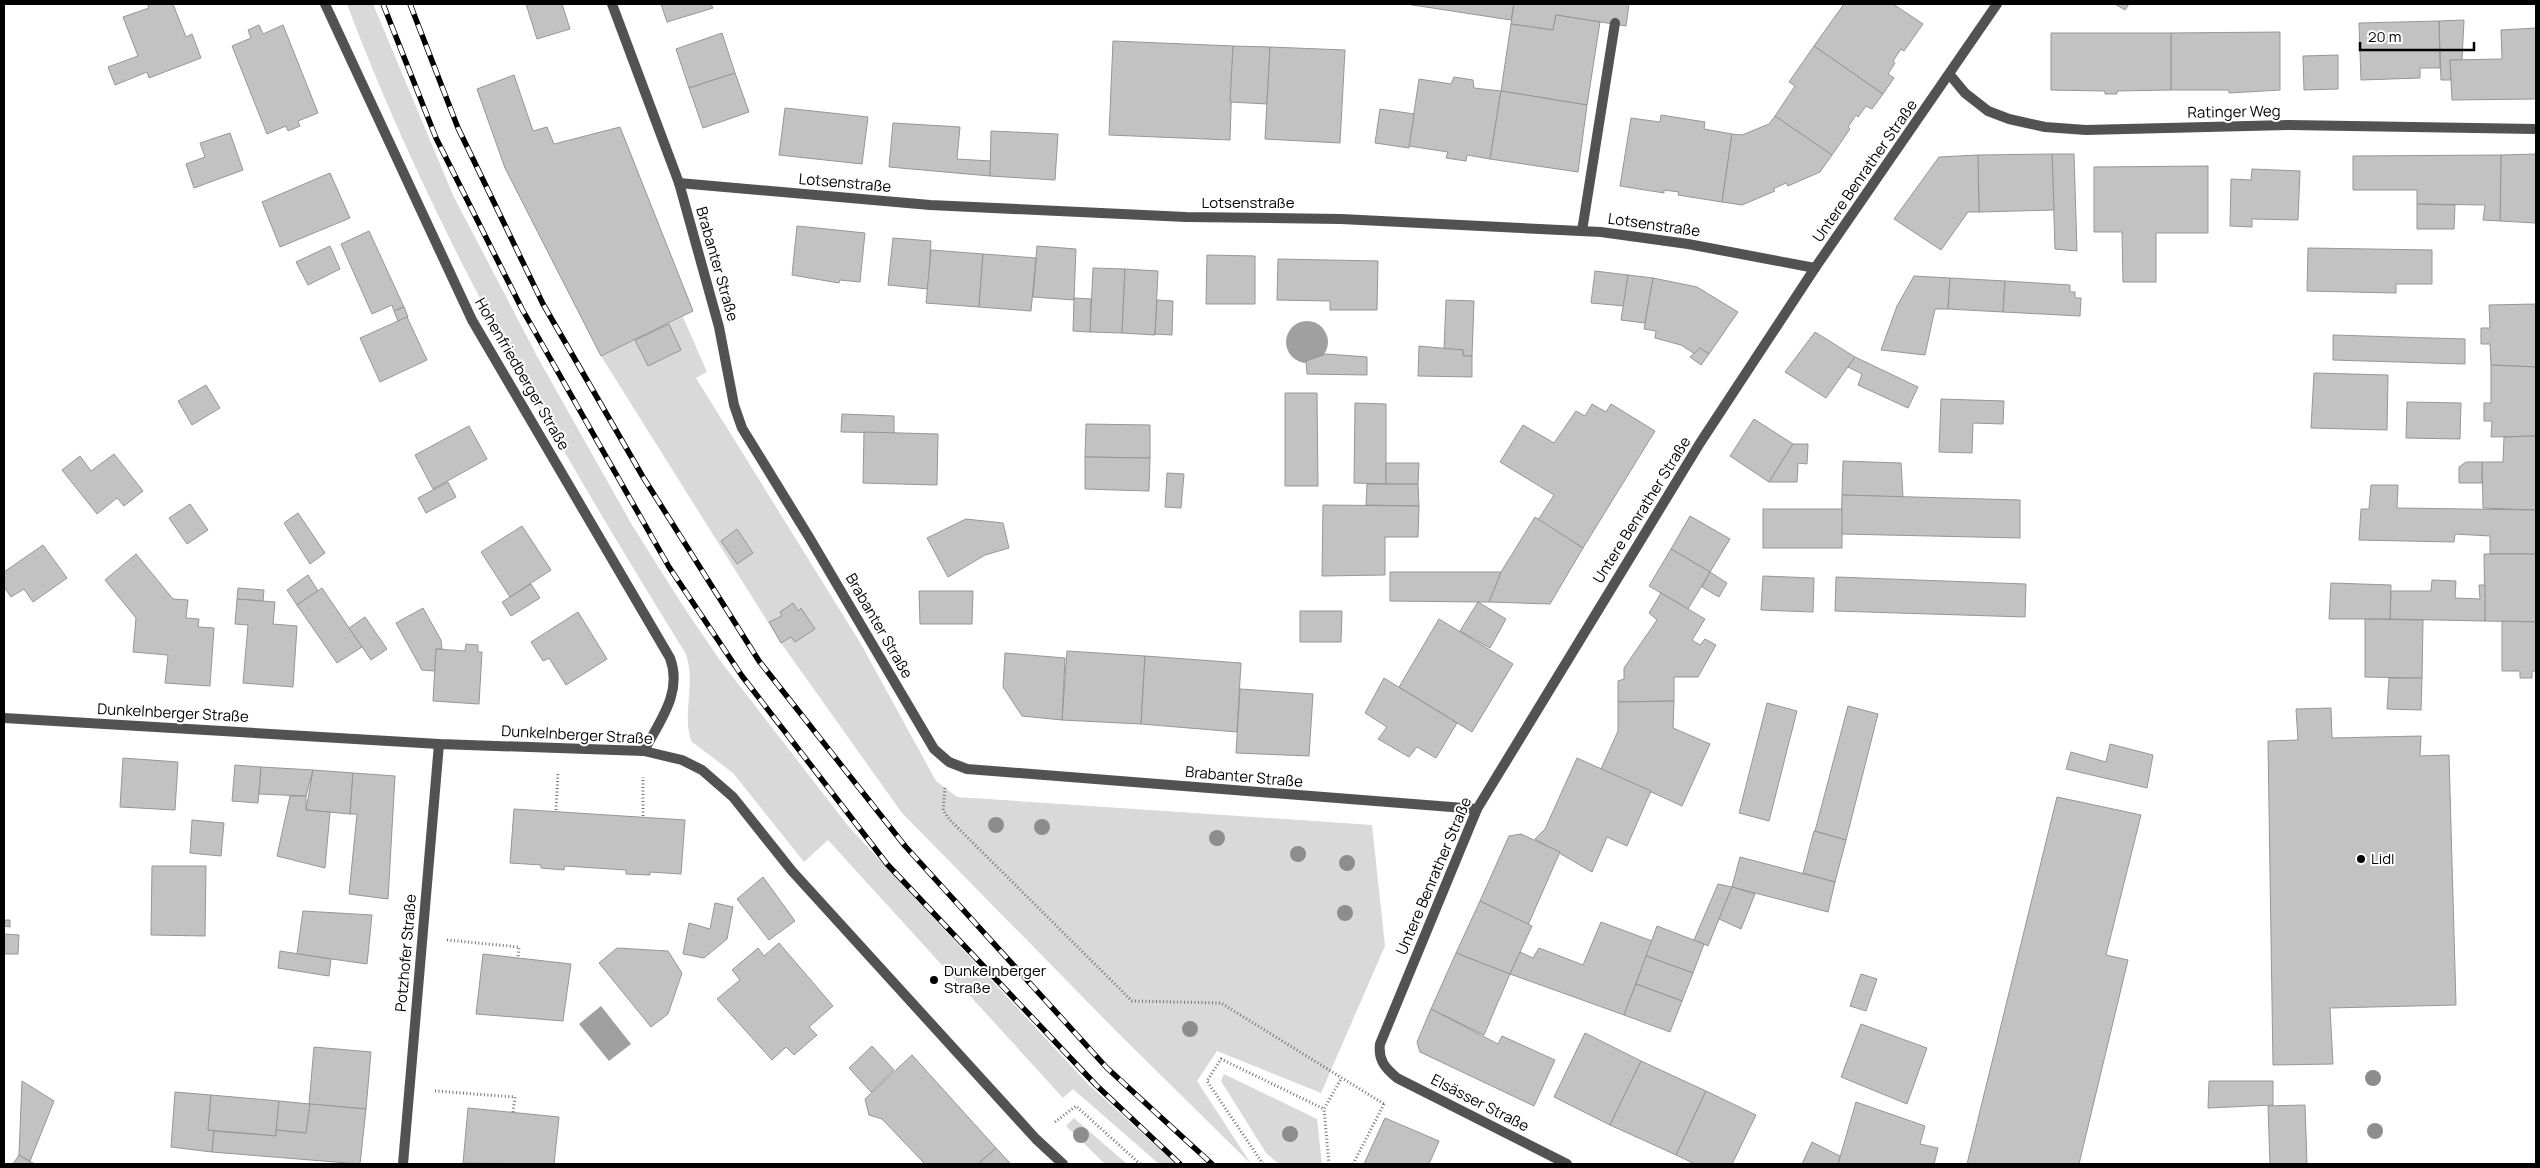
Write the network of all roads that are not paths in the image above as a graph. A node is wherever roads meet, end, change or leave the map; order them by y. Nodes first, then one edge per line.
1 (325, 4) edge
2 (612, 4) edge
3 (1998, 4) edge
4 (1614, 23) dead end
5 (1950, 75) junction
6 (2536, 129) edge
7 (679, 183) junction
8 (1582, 231) junction
9 (1816, 268) junction
10 (4, 718) edge
11 (439, 744) junction
12 (644, 751) junction
13 (1477, 808) junction
14 (1383, 1065) joint
15 (403, 1164) edge
16 (1063, 1164) edge
17 (1567, 1164) edge

1 - 12 street, Hohenfriedberger Straße
2 - 7 street, Brabanter Straße
3 - 5 street, Untere Benrather Straße
4 - 8 street
5 - 6 street, Ratinger Weg
5 - 9 street, Untere Benrather Straße
7 - 8 street, Lotsenstraße
7 - 13 street, Brabanter Straße
8 - 9 street, Lotsenstraße
9 - 13 street, Untere Benrather Straße
10 - 11 street, Dunkelnberger Straße
11 - 12 street, Dunkelnberger Straße
11 - 15 street, Potzhofer Straße
12 - 16 street, Dunkelnberger Straße
13 - 14 street, Untere Benrather Straße
14 - 17 street, Elsässer Straße

